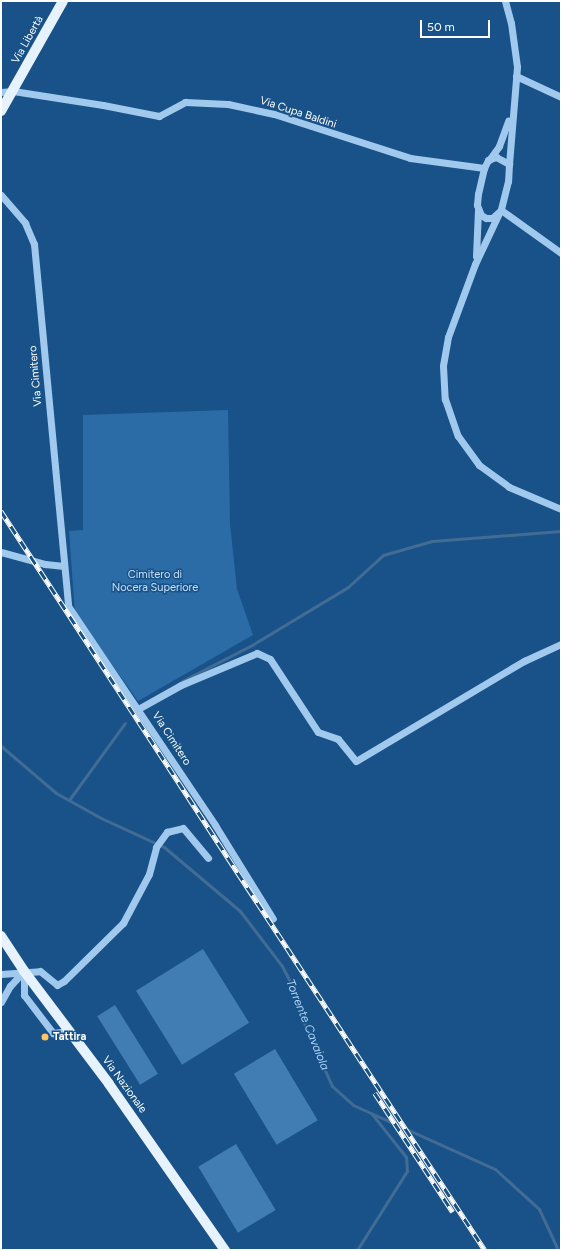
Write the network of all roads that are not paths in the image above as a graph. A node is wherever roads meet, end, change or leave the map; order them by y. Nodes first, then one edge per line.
1 (63, 1) edge
2 (505, 1) edge
3 (516, 76) junction
4 (13, 91) junction
5 (1, 92) edge
6 (561, 97) edge
7 (1, 111) edge
8 (511, 114) junction
9 (488, 160) junction
10 (509, 164) junction
11 (484, 168) junction
12 (1, 195) edge
13 (477, 205) junction
14 (500, 211) junction
15 (561, 253) edge
16 (475, 264) junction
17 (561, 509) edge
18 (1, 552) edge
19 (64, 566) junction
20 (561, 644) edge
21 (138, 709) junction
22 (208, 858) dead end
23 (273, 919) dead end
24 (1, 936) edge
25 (24, 971) junction
26 (1, 974) edge
27 (1, 1002) edge
28 (69, 1031) junction
29 (225, 1250) edge

1 - 4 main road, Via Libertà
2 - 3 street
3 - 6 street
3 - 8 street
4 - 5 street, Via Cupa Baldini
4 - 7 main road, Via Libertà
4 - 11 street, Via Cupa Baldini
8 - 9 street
8 - 10 street
9 - 10 street
9 - 11 street
10 - 14 street
11 - 13 street
12 - 19 street, Via Cimitero
13 - 14 street
13 - 16 street
14 - 15 street
14 - 16 street
16 - 17 street
18 - 19 street
19 - 21 street, Via Cimitero
20 - 21 street
21 - 23 street, Via Cimitero
22 - 25 street
24 - 25 main road, Via Nazionale
25 - 26 street
25 - 27 street
25 - 28 main road, Via Nazionale
25 - 28 street
28 - 29 main road, Via Nazionale

